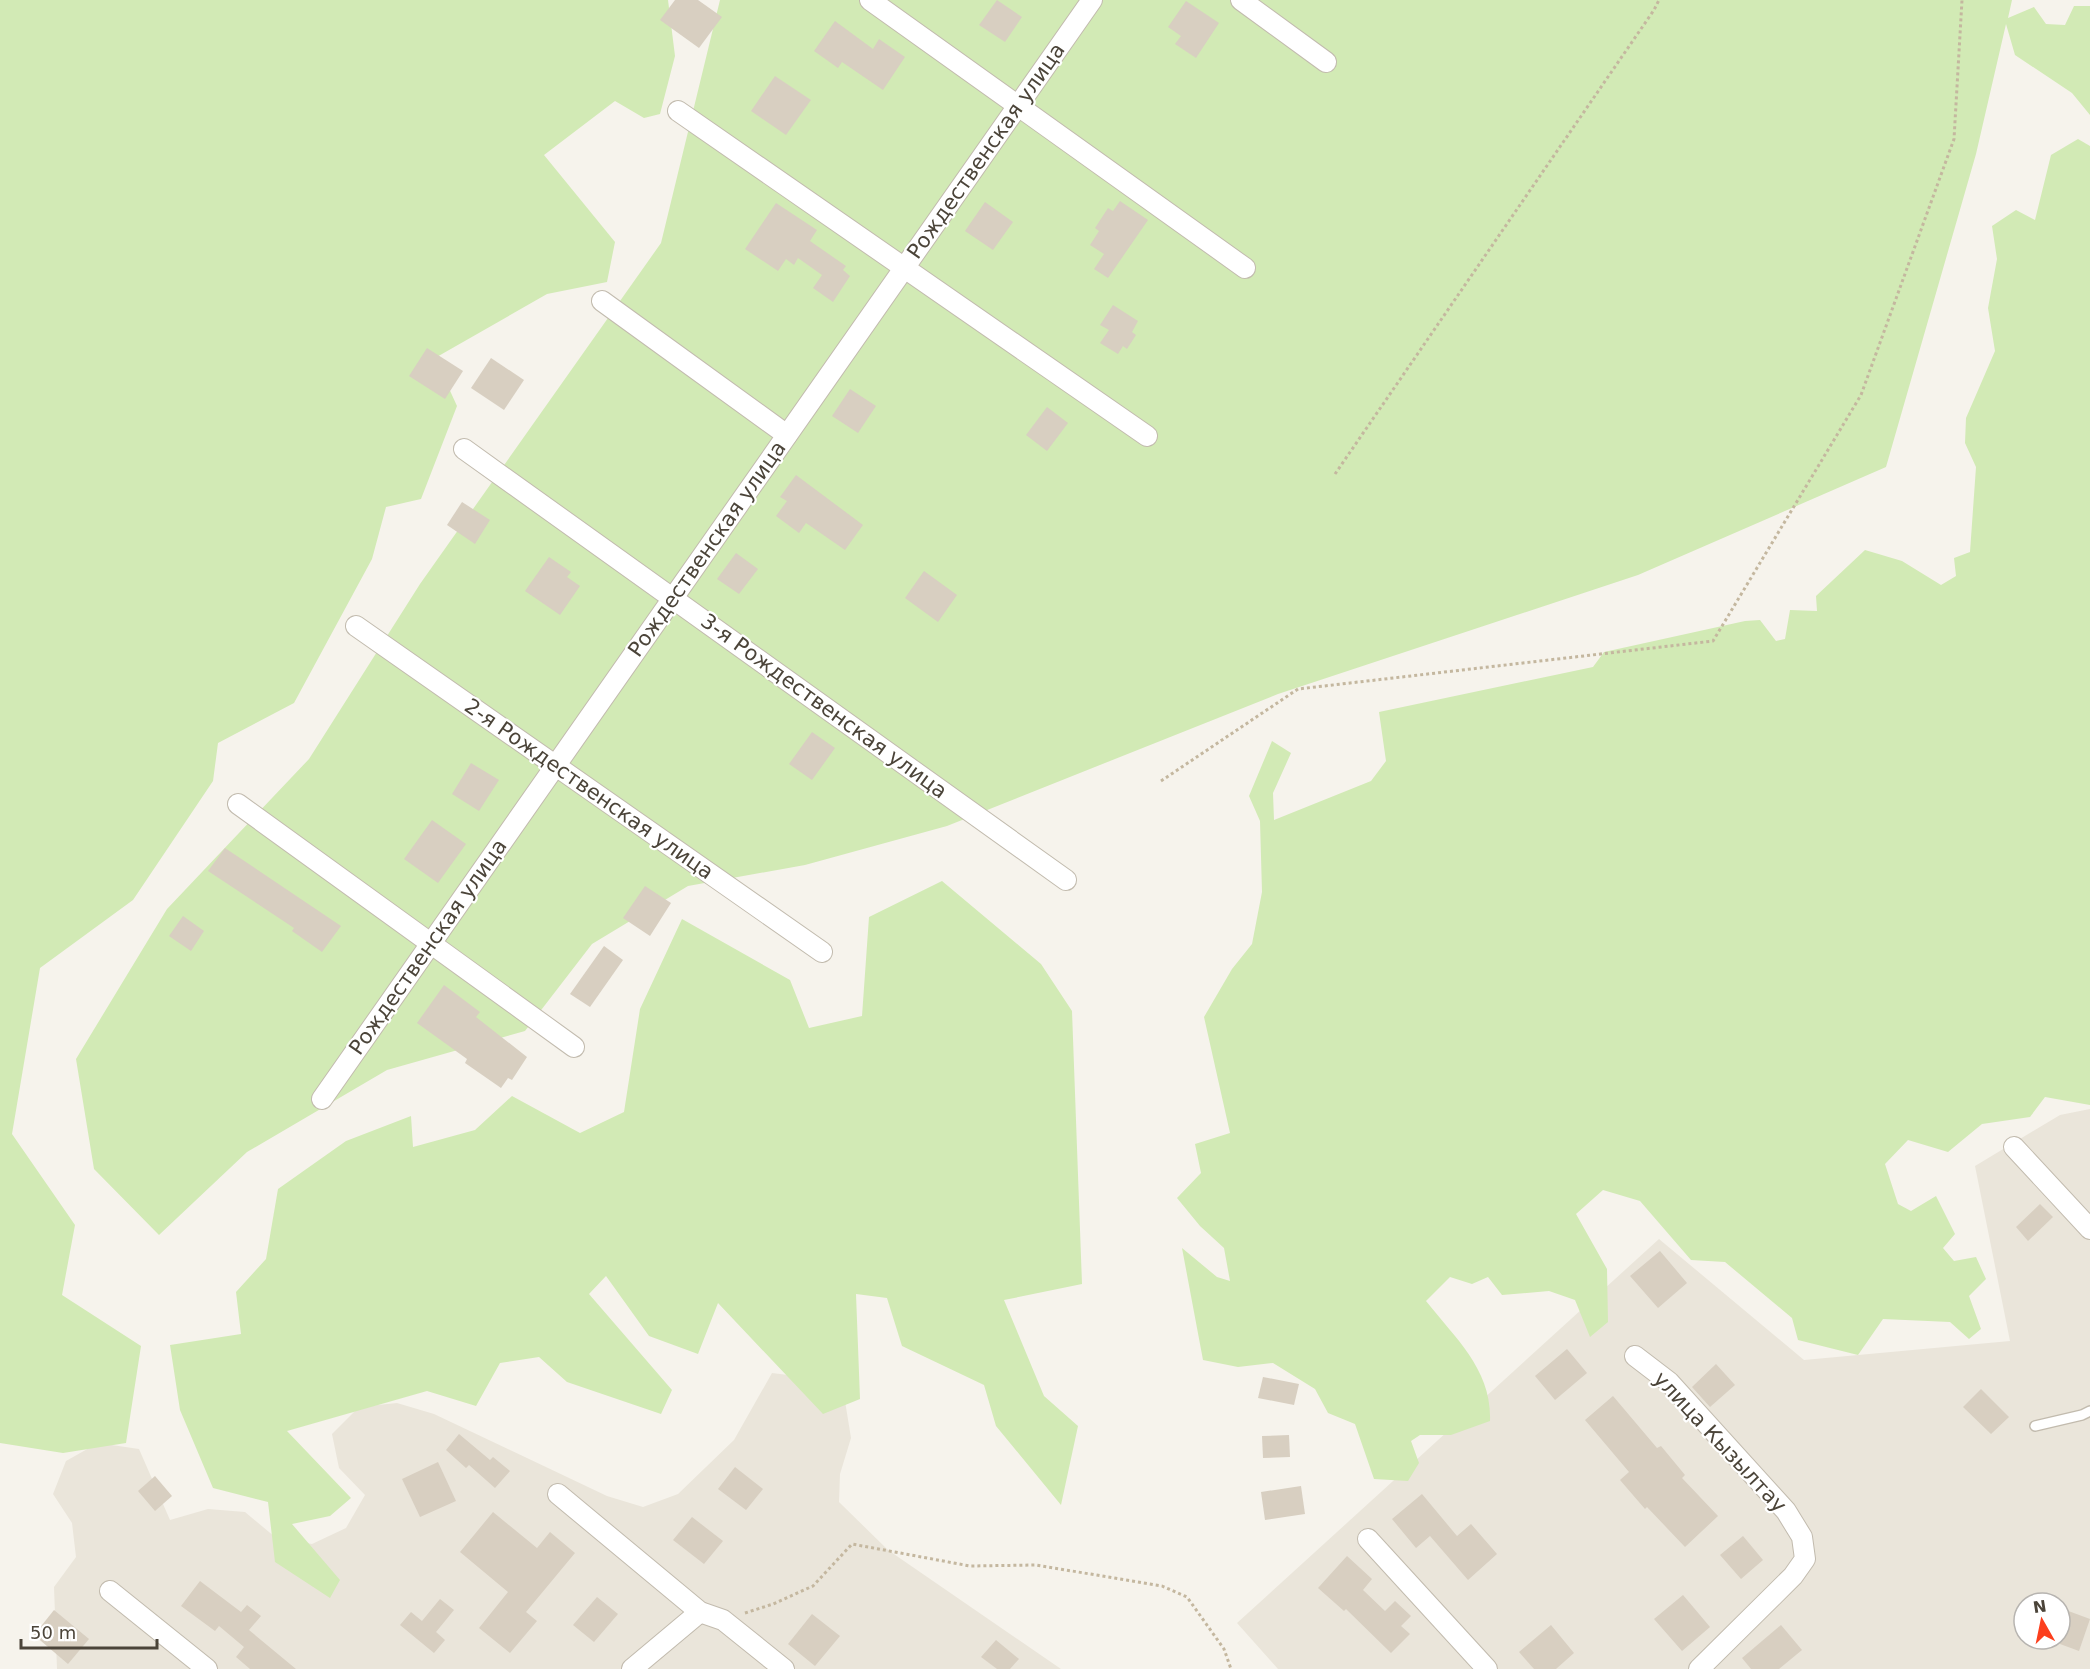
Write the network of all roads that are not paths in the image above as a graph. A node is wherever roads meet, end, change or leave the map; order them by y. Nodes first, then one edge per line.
1 (870, 0) edge
2 (1092, 0) edge
3 (1241, 0) edge
4 (1326, 62) dead end
5 (1018, 106) junction
6 (678, 111) dead end
7 (904, 268) junction
8 (1245, 268) dead end
9 (602, 302) dead end
10 (787, 435) junction
11 (1147, 436) dead end
12 (464, 449) dead end
13 (673, 598) junction
14 (356, 626) dead end
15 (556, 766) junction
16 (238, 804) dead end
17 (1066, 880) dead end
18 (431, 944) junction
19 (822, 952) dead end
20 (574, 1047) dead end
21 (322, 1099) dead end
22 (2014, 1147) dead end
23 (2090, 1229) edge
24 (1635, 1356) dead end
25 (2090, 1411) edge
26 (2035, 1426) dead end
27 (558, 1494) dead end
28 (1368, 1539) dead end
29 (110, 1590) dead end
30 (700, 1612) junction
31 (207, 1669) edge
32 (632, 1669) edge
33 (784, 1669) edge
34 (1487, 1669) edge
35 (1699, 1669) edge

1 - 5 street
2 - 5 street, Рождественская улица
3 - 4 street
5 - 7 street, Рождественская улица
5 - 8 street
6 - 7 street
7 - 10 street, Рождественская улица
7 - 11 street
9 - 10 street
10 - 13 street, Рождественская улица
12 - 13 street, 3-я Рождественская улица
13 - 15 street, Рождественская улица
13 - 17 street, 3-я Рождественская улица
14 - 15 street, 2-я Рождественская улица
15 - 18 street, Рождественская улица
15 - 19 street, 2-я Рождественская улица
16 - 18 street
18 - 20 street
18 - 21 street, Рождественская улица
22 - 23 street
24 - 35 street, улица Кызылтау
25 - 26 lane
27 - 30 street
28 - 34 street
29 - 31 street
30 - 32 street
30 - 33 street

